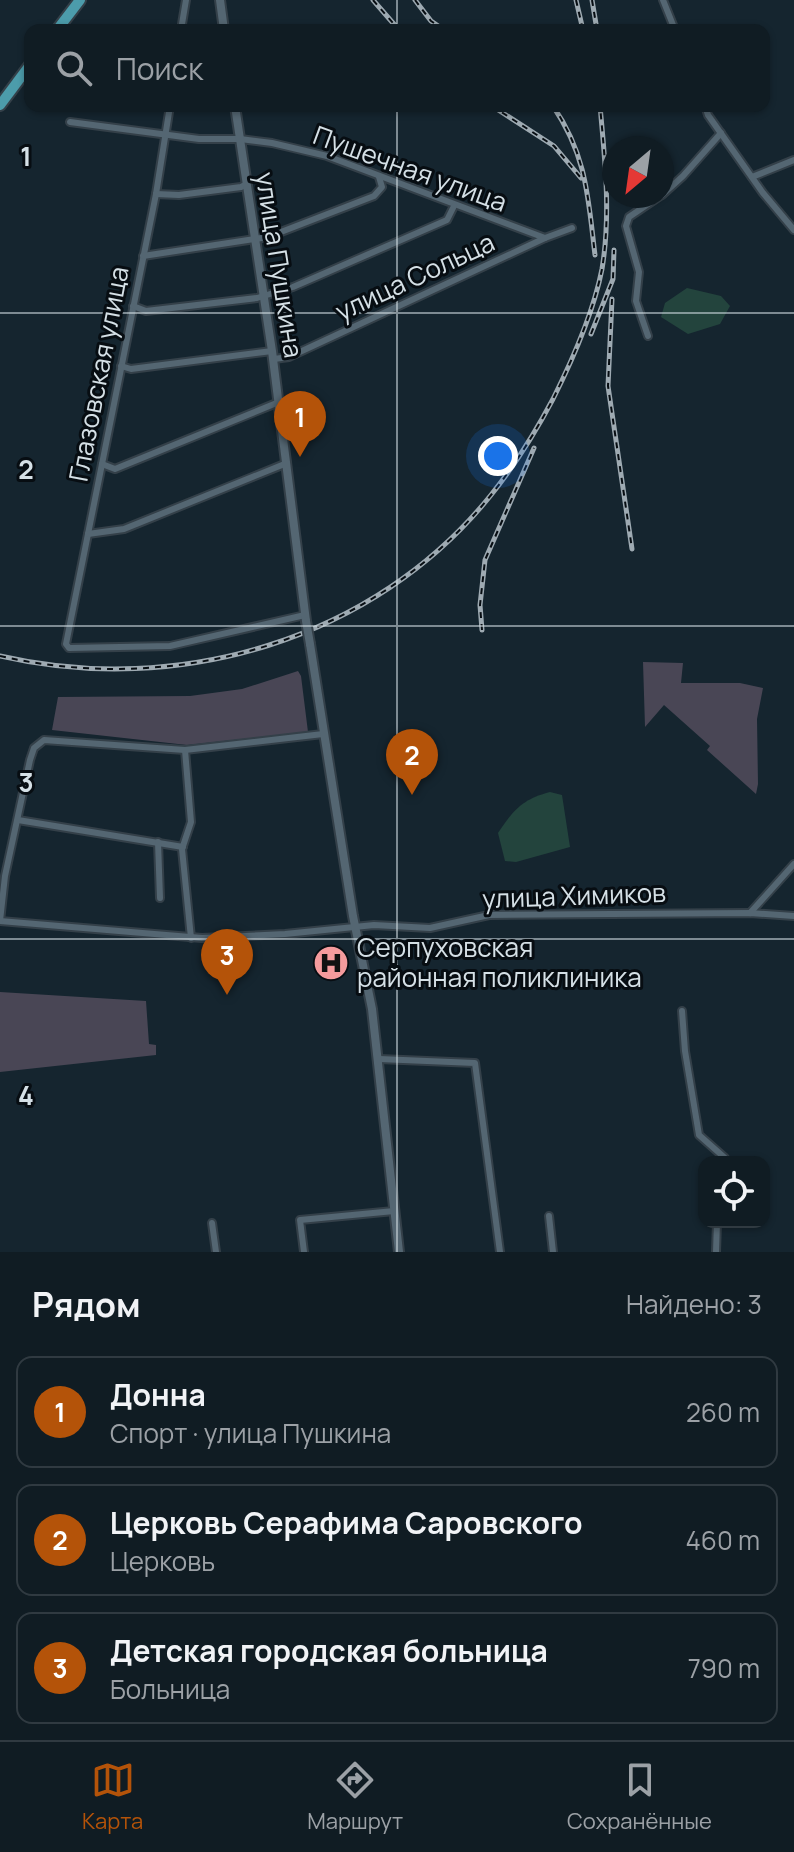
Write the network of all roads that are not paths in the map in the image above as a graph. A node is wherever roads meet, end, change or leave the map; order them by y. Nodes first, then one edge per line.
1 (80, 0) edge
2 (186, 0) edge
3 (220, 0) edge
4 (663, 0) edge
5 (62, 24) edge
6 (182, 24) edge
7 (223, 24) edge
8 (673, 24) edge
9 (24, 73) edge
10 (0, 105) edge
11 (169, 112) edge
12 (236, 112) edge
13 (709, 112) edge
14 (70, 122) dead end
15 (166, 133) junction
16 (721, 133) junction
17 (240, 139) junction
18 (794, 160) edge
19 (379, 177) junction
20 (752, 177) junction
21 (247, 184) junction
22 (674, 184) edge
23 (156, 194) junction
24 (454, 206) junction
25 (643, 208) edge
26 (572, 228) dead end
27 (794, 230) edge
28 (545, 238) junction
29 (255, 239) junction
30 (143, 256) junction
31 (264, 295) junction
32 (133, 306) junction
33 (648, 336) dead end
34 (273, 355) junction
35 (121, 366) junction
36 (279, 402) junction
37 (287, 463) junction
38 (102, 464) junction
39 (88, 534) junction
40 (306, 618) junction
41 (323, 734) junction
42 (185, 750) junction
43 (18, 820) junction
44 (158, 842) junction
45 (183, 847) junction
46 (794, 864) edge
47 (160, 898) dead end
48 (750, 913) junction
49 (794, 916) edge
50 (0, 921) edge
51 (356, 926) junction
52 (191, 938) junction
53 (682, 1011) dead end
54 (379, 1059) junction
55 (723, 1156) edge
56 (394, 1211) junction
57 (549, 1216) dead end
58 (212, 1223) dead end
59 (717, 1228) edge
60 (216, 1252) edge
61 (304, 1252) edge
62 (399, 1252) edge
63 (500, 1252) edge
64 (553, 1252) edge
65 (716, 1252) edge

1 - 5 main road
2 - 6 street
3 - 7 street
4 - 8 street
9 - 10 main road
11 - 15 street, Глазовская улица
12 - 17 street, улица Пушкина
13 - 16 street
14 - 15 street, Пушечная улица
15 - 17 street, Пушечная улица
15 - 23 street, Глазовская улица
16 - 20 street
16 - 22 street
17 - 19 street, Пушечная улица
17 - 21 street, улица Пушкина
18 - 20 street
19 - 24 street, Пушечная улица
19 - 29 street
20 - 27 street
21 - 23 street
21 - 29 street, улица Пушкина
23 - 30 street, Глазовская улица
24 - 28 street, Пушечная улица
24 - 31 street
25 - 33 street
26 - 28 street, улица Сольца
28 - 34 street, улица Сольца
29 - 30 street
29 - 31 street, улица Пушкина
30 - 32 street, Глазовская улица
31 - 32 street
31 - 34 street, улица Пушкина
32 - 35 street, Глазовская улица
34 - 35 street, улица Сольца
34 - 36 street, улица Пушкина
35 - 38 street, Глазовская улица
36 - 37 street, улица Пушкина
36 - 38 street
37 - 39 street
37 - 40 street, улица Пушкина
38 - 39 street, Глазовская улица
39 - 40 street, Глазовская улица
40 - 41 street, улица Пушкина, bridge
41 - 42 street
41 - 51 street
42 - 43 street
42 - 45 street
43 - 44 street
43 - 50 street
44 - 45 street
44 - 47 street
45 - 52 street
46 - 48 street
48 - 49 street, улица Химиков
48 - 51 street, улица Химиков
50 - 52 street, улица Химиков
51 - 52 street, улица Химиков
51 - 54 street
53 - 55 street
54 - 56 street
54 - 63 street
56 - 61 street
56 - 62 street
57 - 64 street
58 - 60 street
59 - 65 street

